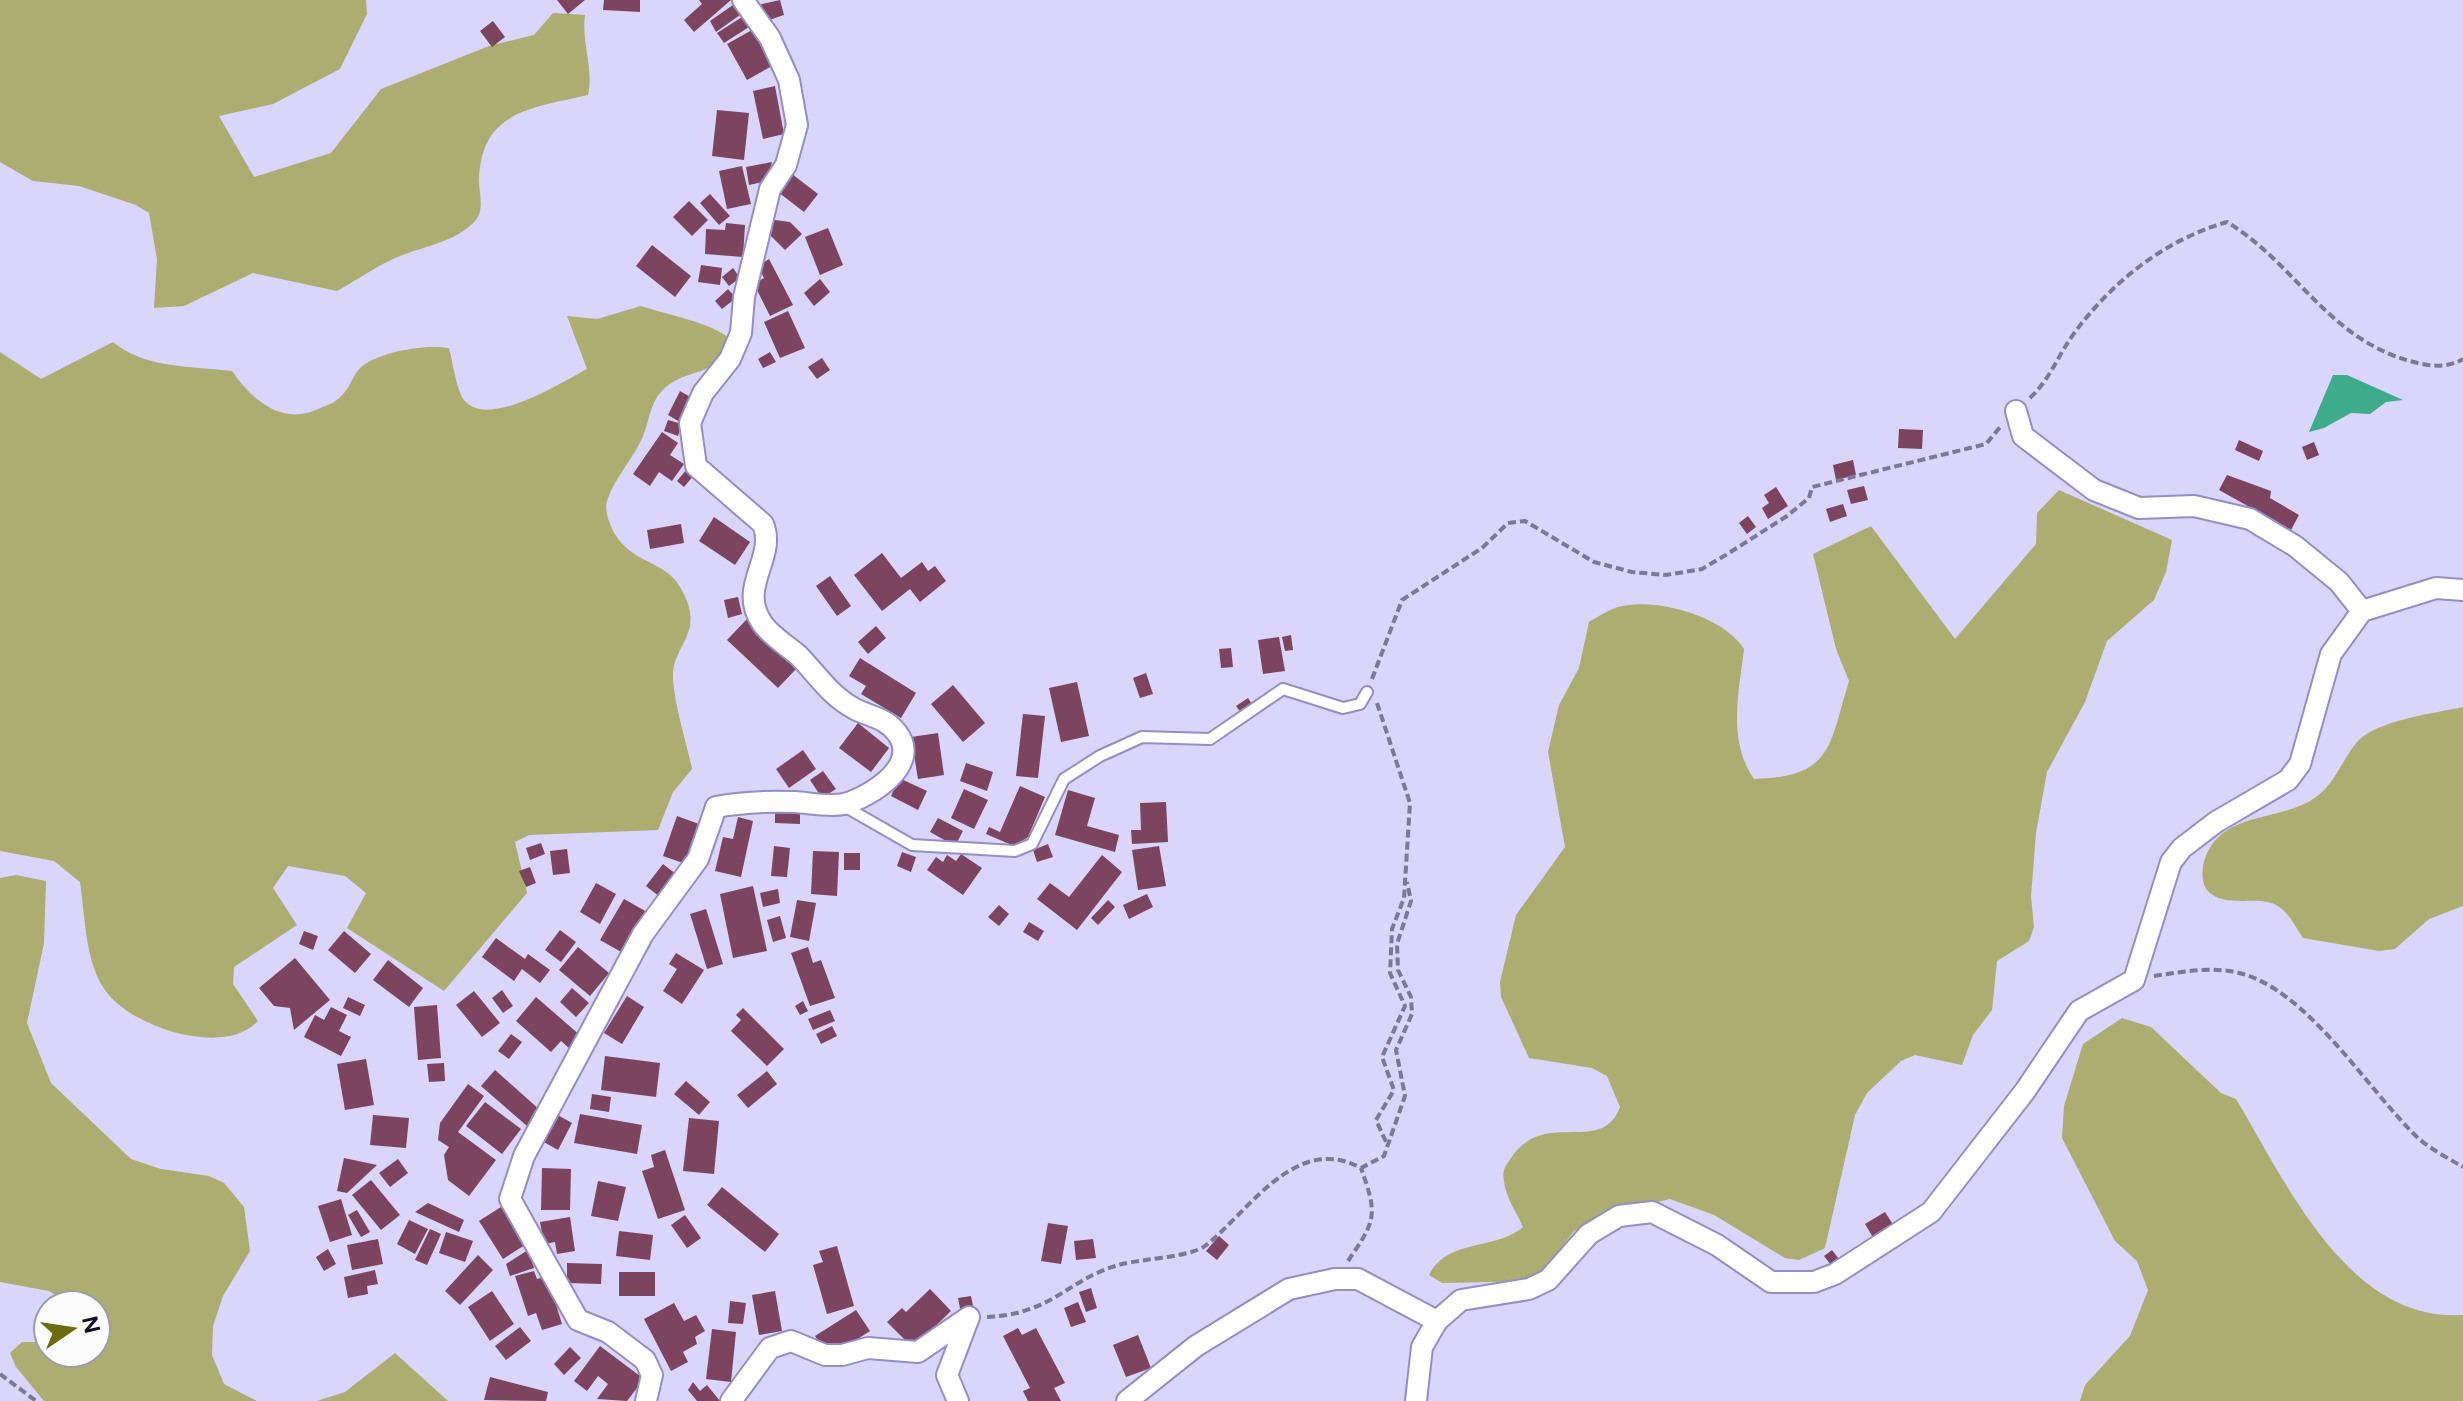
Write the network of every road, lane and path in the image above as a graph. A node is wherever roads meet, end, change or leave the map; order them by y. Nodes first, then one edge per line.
1 (743, 0) edge
2 (2463, 359) edge
3 (2016, 411) junction
4 (2463, 590) edge
5 (2362, 611) junction
6 (1367, 692) junction
7 (842, 805) junction
8 (1407, 869) junction
9 (2134, 980) junction
10 (1387, 1144) junction
11 (2463, 1167) edge
12 (1361, 1168) junction
13 (1335, 1279) junction
14 (969, 1317) junction
15 (1437, 1321) junction
16 (0, 1374) edge
17 (36, 1401) edge
18 (646, 1401) edge
19 (731, 1401) edge
20 (958, 1401) edge
21 (1127, 1401) edge
22 (1416, 1401) edge

1 - 7 street
2 - 3 path
3 - 5 street
3 - 6 path
4 - 5 street
5 - 9 street
6 - 7 lane
6 - 8 path
7 - 18 street
8 - 10 path
8 - 10 path
9 - 11 path
9 - 15 street
10 - 12 path
12 - 13 path
12 - 14 path
13 - 15 street
13 - 21 street
14 - 19 street
14 - 20 street
15 - 22 street
16 - 17 path

